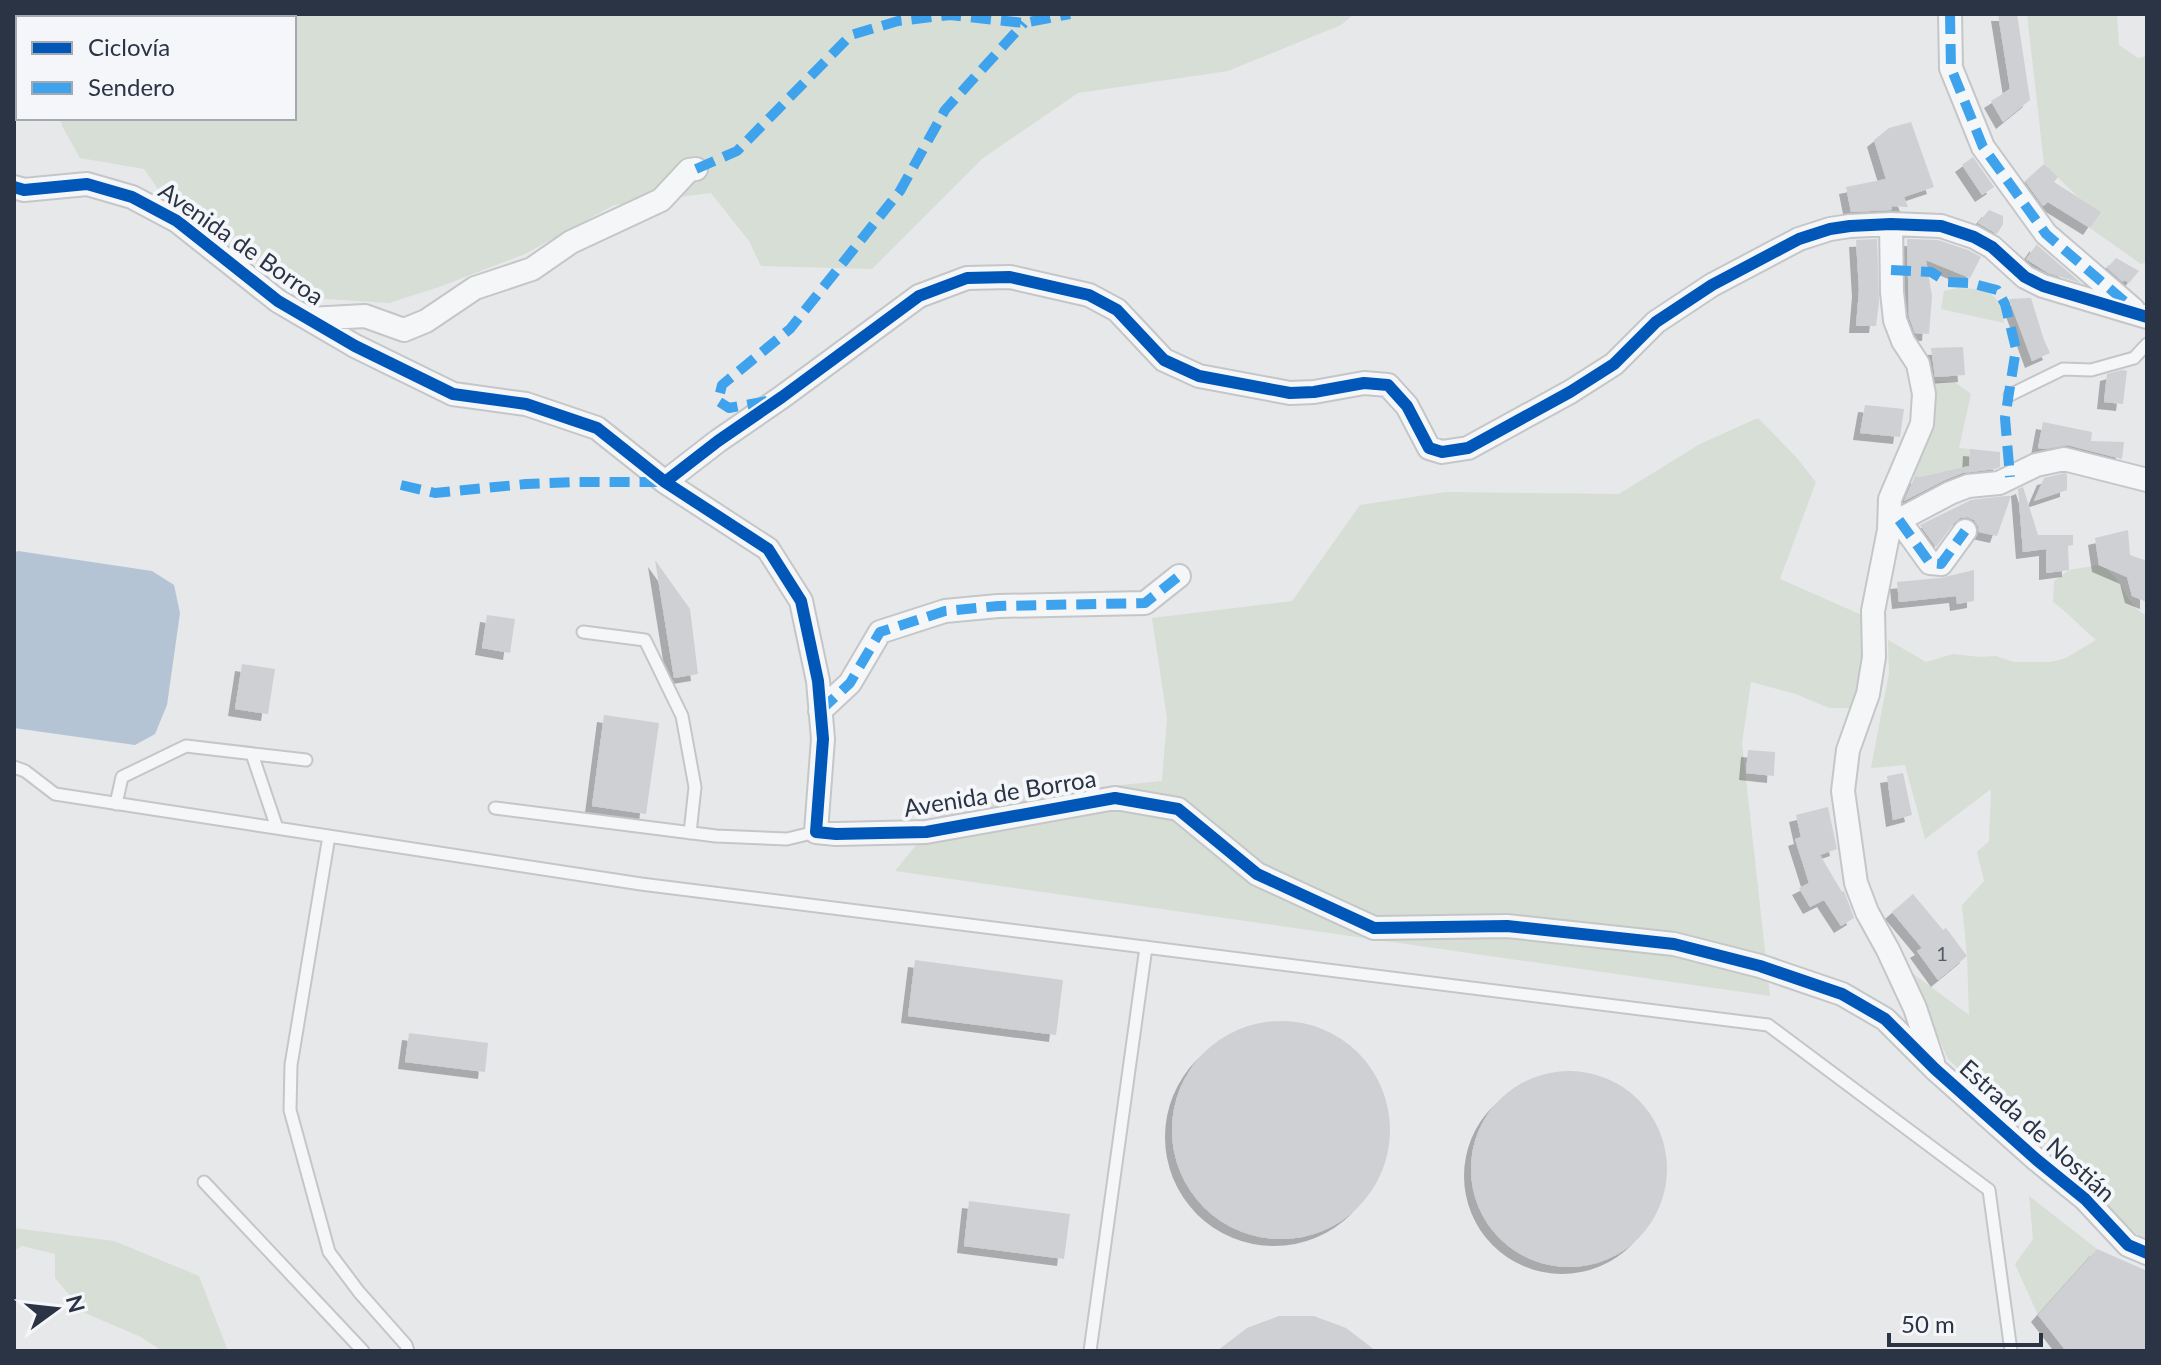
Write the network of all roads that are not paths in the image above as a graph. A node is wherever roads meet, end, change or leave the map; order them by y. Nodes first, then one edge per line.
1 (1950, 14) edge
2 (696, 169) dead end
3 (14, 187) edge
4 (1891, 224) junction
5 (2144, 316) edge
6 (309, 319) junction
7 (2147, 344) edge
8 (2010, 395) dead end
9 (2147, 480) edge
10 (665, 482) junction
11 (1894, 525) junction
12 (1965, 531) dead end
13 (1179, 576) dead end
14 (583, 632) dead end
15 (820, 711) junction
16 (252, 754) junction
17 (306, 760) dead end
18 (14, 767) edge
19 (116, 804) junction
20 (495, 808) dead end
21 (277, 828) junction
22 (816, 832) junction
23 (690, 833) junction
24 (329, 836) junction
25 (1146, 947) junction
26 (1935, 1069) junction
27 (204, 1182) dead end
28 (2147, 1253) edge
29 (363, 1351) edge
30 (408, 1351) edge
31 (1090, 1351) edge
32 (2011, 1351) edge

1 - 5 street
2 - 6 street
3 - 6 street, Avenida de Borroa
4 - 5 street
4 - 10 street
4 - 11 street
6 - 10 street, Avenida de Borroa
7 - 8 lane
9 - 11 street
10 - 15 street, Avenida de Borroa
11 - 12 street
11 - 26 street
13 - 15 street
14 - 23 lane
15 - 22 street, Avenida de Borroa
16 - 17 lane
16 - 19 lane
16 - 21 lane
18 - 19 lane
19 - 21 lane
20 - 23 lane
21 - 24 lane
22 - 23 lane
22 - 26 street, Avenida de Borroa
24 - 25 lane
24 - 30 lane
25 - 31 lane
25 - 32 lane
26 - 28 street, Estrada de Nostián
27 - 29 lane

